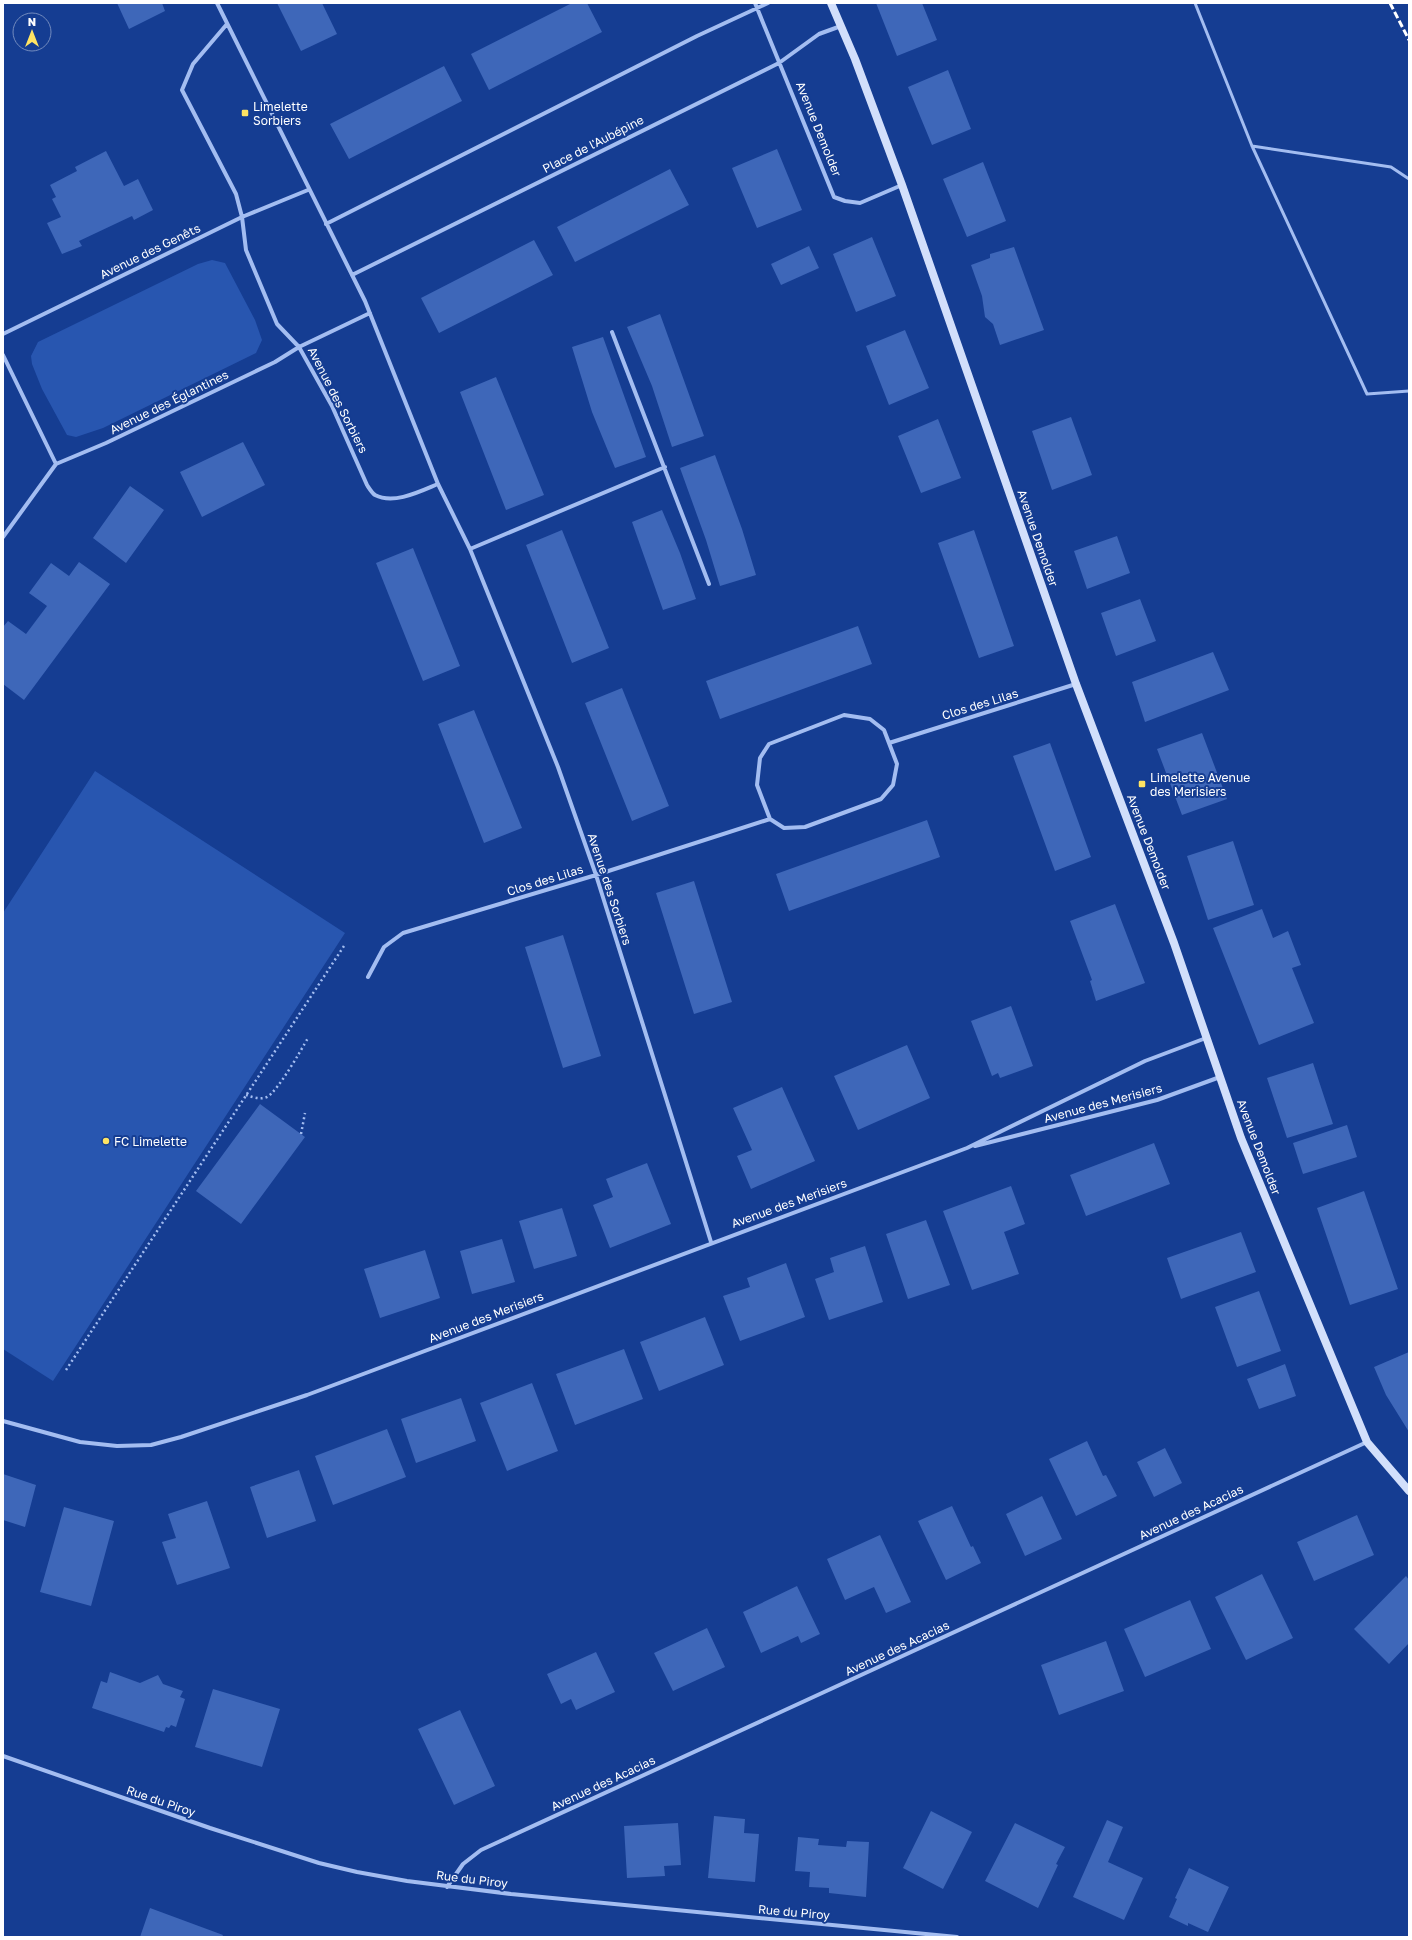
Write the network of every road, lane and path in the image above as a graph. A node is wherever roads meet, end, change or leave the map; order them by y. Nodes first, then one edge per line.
1 (217, 3) edge
2 (768, 3) edge
3 (831, 3) edge
4 (1195, 3) edge
5 (755, 5) edge
6 (227, 24) junction
7 (841, 26) junction
8 (779, 63) junction
9 (1252, 146) junction
10 (1409, 179) edge
11 (902, 185) junction
12 (308, 190) junction
13 (242, 217) junction
14 (326, 224) junction
15 (352, 275) junction
16 (370, 313) junction
17 (612, 332) dead end
18 (3, 334) edge
19 (299, 347) junction
20 (3, 355) edge
21 (1409, 391) edge
22 (56, 464) junction
23 (665, 467) junction
24 (438, 484) junction
25 (3, 537) edge
26 (470, 549) junction
27 (709, 584) dead end
28 (1076, 684) junction
29 (889, 743) junction
30 (770, 819) junction
31 (596, 875) junction
32 (344, 946) dead end
33 (368, 977) dead end
34 (308, 1038) dead end
35 (1206, 1038) junction
36 (1220, 1077) junction
37 (246, 1095) junction
38 (305, 1113) dead end
39 (301, 1134) dead end
40 (967, 1148) junction
41 (711, 1242) junction
42 (66, 1370) dead end
43 (3, 1421) edge
44 (1367, 1442) junction
45 (1409, 1491) edge
46 (3, 1756) edge
47 (447, 1887) junction
48 (957, 1937) edge

1 - 6 street, Avenue des Sorbiers
2 - 5 street
3 - 7 street, Avenue Demolder
4 - 9 lane
5 - 8 street, Avenue Demolder
5 - 14 street
6 - 12 street, Avenue des Sorbiers
6 - 13 street, Avenue des Sorbiers
7 - 8 street, Place de l'Aubépine
7 - 11 street, Avenue Demolder
8 - 11 street, Avenue Demolder
8 - 15 street, Place de l'Aubépine
9 - 10 lane
9 - 21 lane
11 - 28 street, Avenue Demolder
12 - 13 street, Avenue des Genêts
12 - 14 street, Avenue des Sorbiers
13 - 18 street, Avenue des Genêts
13 - 19 street, Avenue des Sorbiers
14 - 15 street, Avenue des Sorbiers
15 - 16 street, Avenue des Sorbiers
16 - 19 street, Avenue des Églantines
16 - 24 street, Avenue des Sorbiers
17 - 23 street
19 - 22 street, Avenue des Églantines
19 - 24 street, Avenue des Sorbiers
20 - 22 street
22 - 25 street
23 - 26 street
23 - 27 street
24 - 26 street, Avenue des Sorbiers
26 - 31 street, Avenue des Sorbiers
28 - 29 street, Clos des Lilas
28 - 35 street, Avenue Demolder
29 - 30 street
29 - 30 street
30 - 31 street, Clos des Lilas
31 - 33 street, Clos des Lilas
31 - 41 street, Avenue des Sorbiers
32 - 37 path
34 - 37 path
35 - 36 street, Avenue Demolder
35 - 40 street, Avenue des Merisiers
36 - 40 street, Avenue des Merisiers
36 - 44 street, Avenue Demolder
37 - 42 path
38 - 39 path
40 - 41 street, Avenue des Merisiers
41 - 43 street, Avenue des Merisiers
44 - 45 street, Avenue Demolder
44 - 47 street, Avenue des Acacias
46 - 47 street, Rue du Piroy
47 - 48 street, Rue du Piroy

